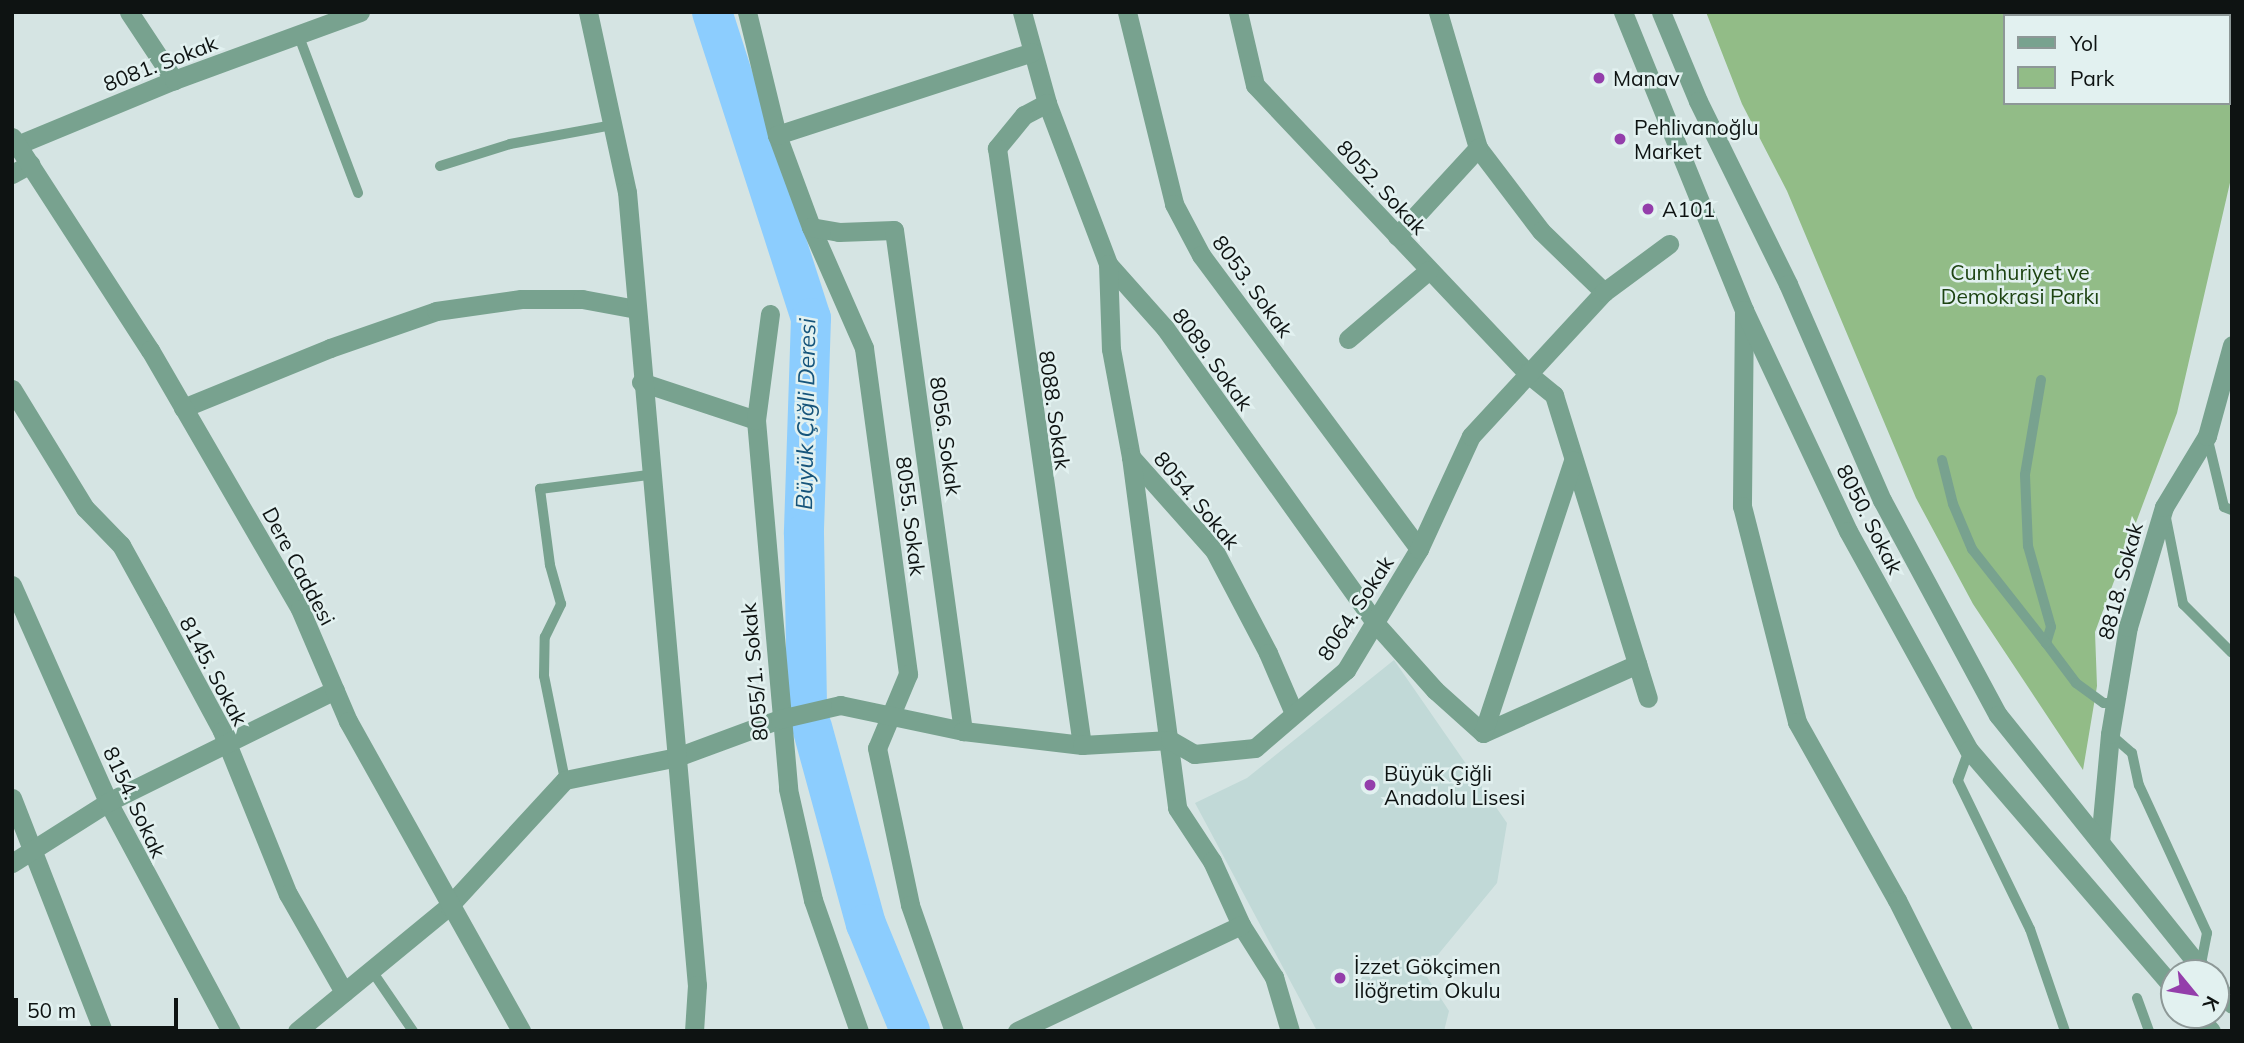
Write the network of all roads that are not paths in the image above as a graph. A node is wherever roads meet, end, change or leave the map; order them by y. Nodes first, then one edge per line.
1 (129, 12) edge
2 (360, 12) edge
3 (588, 12) edge
4 (1023, 12) edge
5 (1127, 12) edge
6 (1238, 12) edge
7 (1438, 12) edge
8 (1623, 12) edge
9 (1661, 12) edge
10 (748, 13) edge
11 (299, 34) junction
12 (1031, 51) junction
13 (174, 79) junction
14 (1048, 103) junction
15 (612, 125) junction
16 (777, 135) junction
17 (15, 141) edge
18 (1478, 148) junction
19 (440, 166) dead end
20 (21, 169) edge
21 (358, 193) dead end
22 (811, 227) junction
23 (1397, 236) junction
24 (1669, 244) dead end
25 (1108, 264) junction
26 (1429, 270) junction
27 (1604, 292) junction
28 (636, 309) junction
29 (1744, 310) junction
30 (770, 314) dead end
31 (1348, 338) dead end
32 (2232, 345) edge
33 (1527, 373) junction
34 (2041, 380) dead end
35 (641, 382) junction
36 (12, 389) edge
37 (183, 408) junction
38 (756, 420) junction
39 (2207, 436) junction
40 (1131, 457) junction
41 (1942, 460) dead end
42 (1573, 461) junction
43 (648, 475) junction
44 (2164, 507) junction
45 (2232, 510) edge
46 (1419, 549) junction
47 (14, 591) edge
48 (1376, 624) junction
49 (2046, 643) junction
50 (2232, 653) edge
51 (1637, 664) junction
52 (335, 690) junction
53 (1648, 698) dead end
54 (2115, 704) junction
55 (1293, 711) junction
56 (890, 716) junction
57 (784, 718) junction
58 (963, 731) junction
59 (1483, 733) junction
60 (2110, 734) junction
61 (1170, 740) junction
62 (228, 744) junction
63 (1082, 745) junction
64 (1969, 750) junction
65 (677, 757) junction
66 (565, 780) junction
67 (12, 798) edge
68 (108, 802) junction
69 (2100, 842) junction
70 (33, 850) junction
71 (12, 863) edge
72 (449, 906) junction
73 (1241, 925) junction
74 (2194, 959) edge
75 (2204, 959) edge
76 (372, 971) junction
77 (2160, 972) edge
78 (344, 992) junction
79 (2137, 999) dead end
80 (103, 1031) edge
81 (231, 1031) edge
82 (297, 1031) edge
83 (413, 1031) edge
84 (521, 1031) edge
85 (694, 1031) edge
86 (859, 1031) edge
87 (954, 1031) edge
88 (1017, 1031) edge
89 (1290, 1031) edge
90 (1963, 1031) edge
91 (2066, 1031) edge
92 (2149, 1031) edge

1 - 13 street
2 - 11 street, 8081. Sokak
3 - 15 street
4 - 12 street
5 - 46 street, 8053. Sokak
6 - 23 street, 8052. Sokak
7 - 18 street
8 - 29 street, 8050. Sokak
9 - 69 street, 8050. Sokak
10 - 16 street, 8055. Sokak
11 - 13 street, 8081. Sokak
11 - 21 lane
12 - 14 street
12 - 16 street
13 - 17 street, 8081. Sokak
14 - 25 street, 8089. Sokak
14 - 63 street, 8088. Sokak
15 - 19 lane
15 - 28 street
16 - 22 street, 8055. Sokak
17 - 20 street, Dere Caddesi
18 - 23 street
18 - 27 street
20 - 37 street, Dere Caddesi
22 - 56 street, 8055. Sokak
22 - 58 street, 8056. Sokak
23 - 26 street, 8052. Sokak
24 - 27 street, 8064. Sokak
25 - 40 street, 8054. Sokak
25 - 48 street, 8089. Sokak
26 - 31 street
26 - 33 street, 8052. Sokak
27 - 33 street, 8064. Sokak
28 - 35 street
28 - 37 street
29 - 64 street, 8050. Sokak
29 - 90 street
30 - 38 street, 8055/1. Sokak
32 - 39 street, 8818. Sokak
33 - 42 street, 8052. Sokak
33 - 46 street, 8064. Sokak
34 - 49 lane
35 - 38 street
35 - 43 street
36 - 62 street, 8145. Sokak
37 - 52 street, Dere Caddesi
38 - 57 street, 8055/1. Sokak
39 - 44 street, 8818. Sokak
39 - 45 lane
40 - 55 street, 8054. Sokak
40 - 61 street
41 - 49 lane
42 - 51 street, 8052. Sokak
42 - 59 street
43 - 65 street
43 - 66 lane
44 - 50 lane
44 - 54 street, 8818. Sokak
46 - 48 street, 8064. Sokak
47 - 68 street, 8154. Sokak
48 - 55 street, 8064. Sokak
48 - 59 street, 8089. Sokak
49 - 54 lane
51 - 53 street, 8052. Sokak
51 - 59 street
52 - 62 street
52 - 72 street, Dere Caddesi
54 - 60 street, 8818. Sokak
55 - 61 street, 8064. Sokak
56 - 57 street, 8064. Sokak
56 - 58 street, 8064. Sokak
56 - 87 street, 8055. Sokak
57 - 65 street, 8064. Sokak
57 - 86 street, 8055/1. Sokak
58 - 63 street, 8064. Sokak
60 - 69 street, 8818. Sokak
60 - 75 lane
61 - 63 street, 8064. Sokak
61 - 73 street
62 - 68 street
62 - 78 street, 8145. Sokak
64 - 77 street, 8050. Sokak
64 - 91 lane
65 - 66 street, 8064. Sokak
65 - 85 street
66 - 72 street
67 - 70 street
68 - 70 street
68 - 81 street, 8154. Sokak
69 - 74 street, 8050. Sokak
70 - 71 street
70 - 80 street
72 - 76 street
72 - 84 street, Dere Caddesi
73 - 88 street
73 - 89 street
76 - 78 street
76 - 83 lane
78 - 82 street
79 - 92 lane

